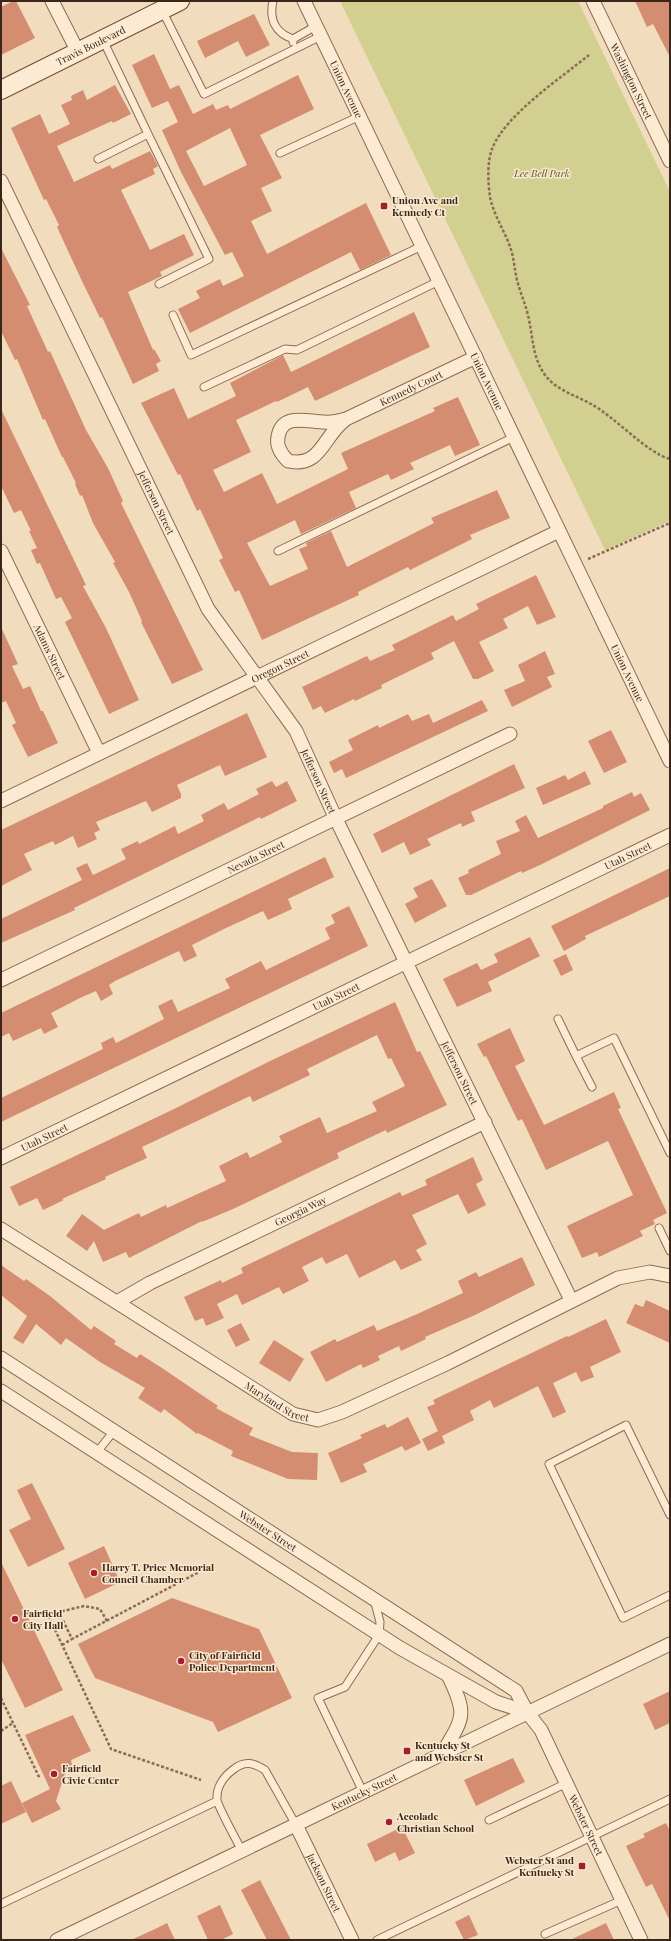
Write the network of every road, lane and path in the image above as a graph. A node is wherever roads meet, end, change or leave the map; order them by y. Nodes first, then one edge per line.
1 (52, 1) edge
2 (180, 1) edge
3 (273, 1) edge
4 (304, 1) edge
5 (593, 1) edge
6 (162, 10) junction
7 (318, 31) junction
8 (293, 38) junction
9 (103, 39) junction
10 (296, 48) junction
11 (78, 52) junction
12 (589, 55) dead end
13 (1, 90) edge
14 (360, 116) junction
15 (148, 134) junction
16 (280, 153) dead end
17 (98, 159) dead end
18 (670, 161) edge
19 (1, 181) edge
20 (422, 246) junction
21 (439, 281) junction
22 (159, 284) dead end
23 (173, 315) dead end
24 (476, 357) junction
25 (204, 387) dead end
26 (346, 419) junction
27 (514, 437) junction
28 (670, 459) edge
29 (670, 523) edge
30 (559, 531) junction
31 (1, 551) edge
32 (278, 551) dead end
33 (588, 559) dead end
34 (256, 678) junction
35 (510, 734) dead end
36 (99, 754) junction
37 (670, 761) edge
38 (1, 801) edge
39 (336, 819) junction
40 (670, 834) edge
41 (406, 963) junction
42 (1, 980) edge
43 (558, 1019) dead end
44 (576, 1056) junction
45 (592, 1086) dead end
46 (485, 1122) junction
47 (670, 1153) edge
48 (1, 1158) edge
49 (659, 1228) dead end
50 (1, 1229) edge
51 (670, 1251) edge
52 (670, 1276) edge
53 (571, 1300) junction
54 (117, 1302) junction
55 (1, 1358) edge
56 (1, 1391) edge
57 (114, 1431) junction
58 (97, 1452) junction
59 (670, 1515) edge
60 (199, 1572) dead end
61 (670, 1595) edge
62 (374, 1599) junction
63 (59, 1612) junction
64 (107, 1621) junction
65 (379, 1635) junction
66 (72, 1639) junction
67 (670, 1644) edge
68 (62, 1645) junction
69 (449, 1677) junction
70 (1, 1698) edge
71 (527, 1712) junction
72 (13, 1723) junction
73 (1, 1731) edge
74 (442, 1754) junction
75 (40, 1779) dead end
76 (201, 1780) dead end
77 (567, 1783) junction
78 (363, 1792) junction
79 (670, 1799) edge
80 (217, 1801) junction
81 (490, 1820) dead end
82 (296, 1825) junction
83 (592, 1838) junction
84 (242, 1851) junction
85 (622, 1900) junction
86 (1, 1904) edge
87 (545, 1934) dead end
88 (63, 1939) edge
89 (352, 1940) edge
90 (377, 1940) edge
91 (641, 1940) edge

1 - 11 street
2 - 6 main road, Travis Boulevard
3 - 8 lane
4 - 7 street, Union Avenue
5 - 18 street, Washington Street
6 - 9 main road, Travis Boulevard
6 - 10 lane
7 - 8 lane
7 - 10 lane
7 - 14 street, Union Avenue
8 - 10 lane
9 - 11 main road, Travis Boulevard
9 - 15 lane
11 - 13 main road, Travis Boulevard
12 - 28 path
14 - 16 lane
14 - 20 street, Union Avenue
15 - 17 lane
15 - 22 lane
19 - 34 street, Jefferson Street
20 - 21 street, Union Avenue
20 - 23 lane
21 - 24 street, Union Avenue
21 - 25 lane
24 - 26 street, Kennedy Court
24 - 27 street, Union Avenue
26 - 26 street, Kennedy Court
27 - 30 street, Union Avenue
27 - 32 lane
29 - 33 path
30 - 34 street, Oregon Street
30 - 37 street, Union Avenue
31 - 36 street, Adams Street
34 - 36 street, Oregon Street
34 - 39 street, Jefferson Street
35 - 39 street, Nevada Street
36 - 38 street, Oregon Street
39 - 41 street, Jefferson Street
39 - 42 street, Nevada Street
40 - 41 street, Utah Street
41 - 46 street, Jefferson Street
41 - 48 street, Utah Street
43 - 44 lane
44 - 45 lane
44 - 47 lane
46 - 53 street, Jefferson Street
46 - 54 street, Georgia Way
49 - 51 lane
50 - 54 street, Maryland Street
52 - 53 street
53 - 54 street, Maryland Street
55 - 57 street, Webster Street
56 - 58 street
57 - 58 lane
57 - 62 street, Webster Street
58 - 65 street
59 - 61 lane
60 - 64 path
62 - 65 lane
62 - 71 street, Webster Street
63 - 64 path
63 - 66 path
63 - 68 path
64 - 66 path
65 - 69 street
65 - 78 lane
66 - 68 path
67 - 71 street, Kentucky Street
68 - 76 path
69 - 71 street
69 - 74 street
70 - 72 path
71 - 74 street, Kentucky Street
71 - 77 street, Webster Street
72 - 73 path
72 - 75 path
74 - 78 street, Kentucky Street
77 - 81 lane
77 - 83 street, Webster Street
78 - 82 street, Kentucky Street
79 - 83 lane
80 - 82 lane
80 - 84 lane
80 - 86 lane
82 - 84 street, Kentucky Street
82 - 89 street, Jackson Street
83 - 85 street, Webster Street
83 - 90 lane
84 - 88 street, Kentucky Street
85 - 87 lane
85 - 91 street, Webster Street

